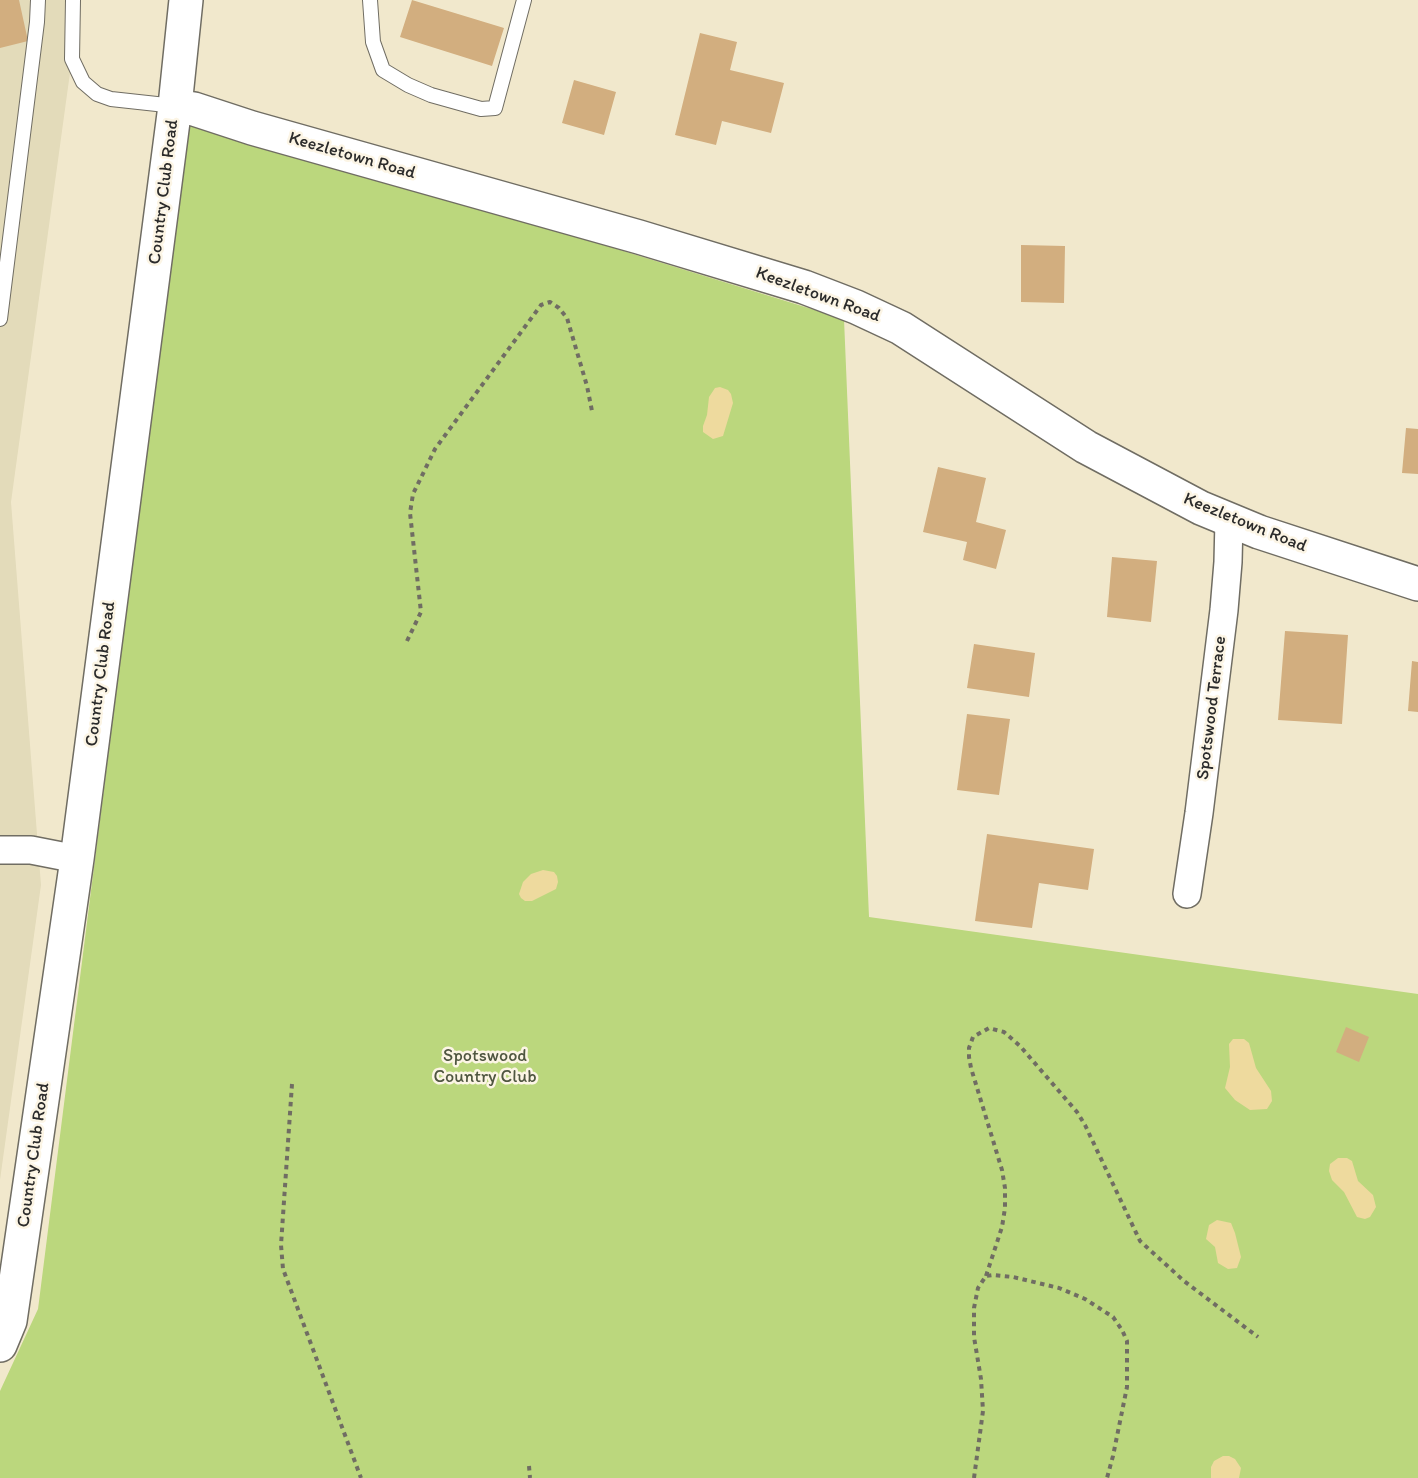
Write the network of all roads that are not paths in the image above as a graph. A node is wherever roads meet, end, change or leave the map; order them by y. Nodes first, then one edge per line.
1 (38, 0) edge
2 (73, 0) edge
3 (186, 0) edge
4 (370, 0) edge
5 (524, 0) edge
6 (175, 106) junction
7 (0, 319) edge
8 (1229, 520) junction
9 (1418, 584) edge
10 (0, 850) edge
11 (77, 859) junction
12 (1187, 894) dead end
13 (0, 1345) edge

1 - 7 lane
2 - 6 lane
3 - 6 street, Country Club Road
4 - 5 lane
6 - 8 street, Keezletown Road
6 - 11 street, Country Club Road
8 - 9 street, Keezletown Road
8 - 12 street, Spotswood Terrace
10 - 11 street
11 - 13 street, Country Club Road

